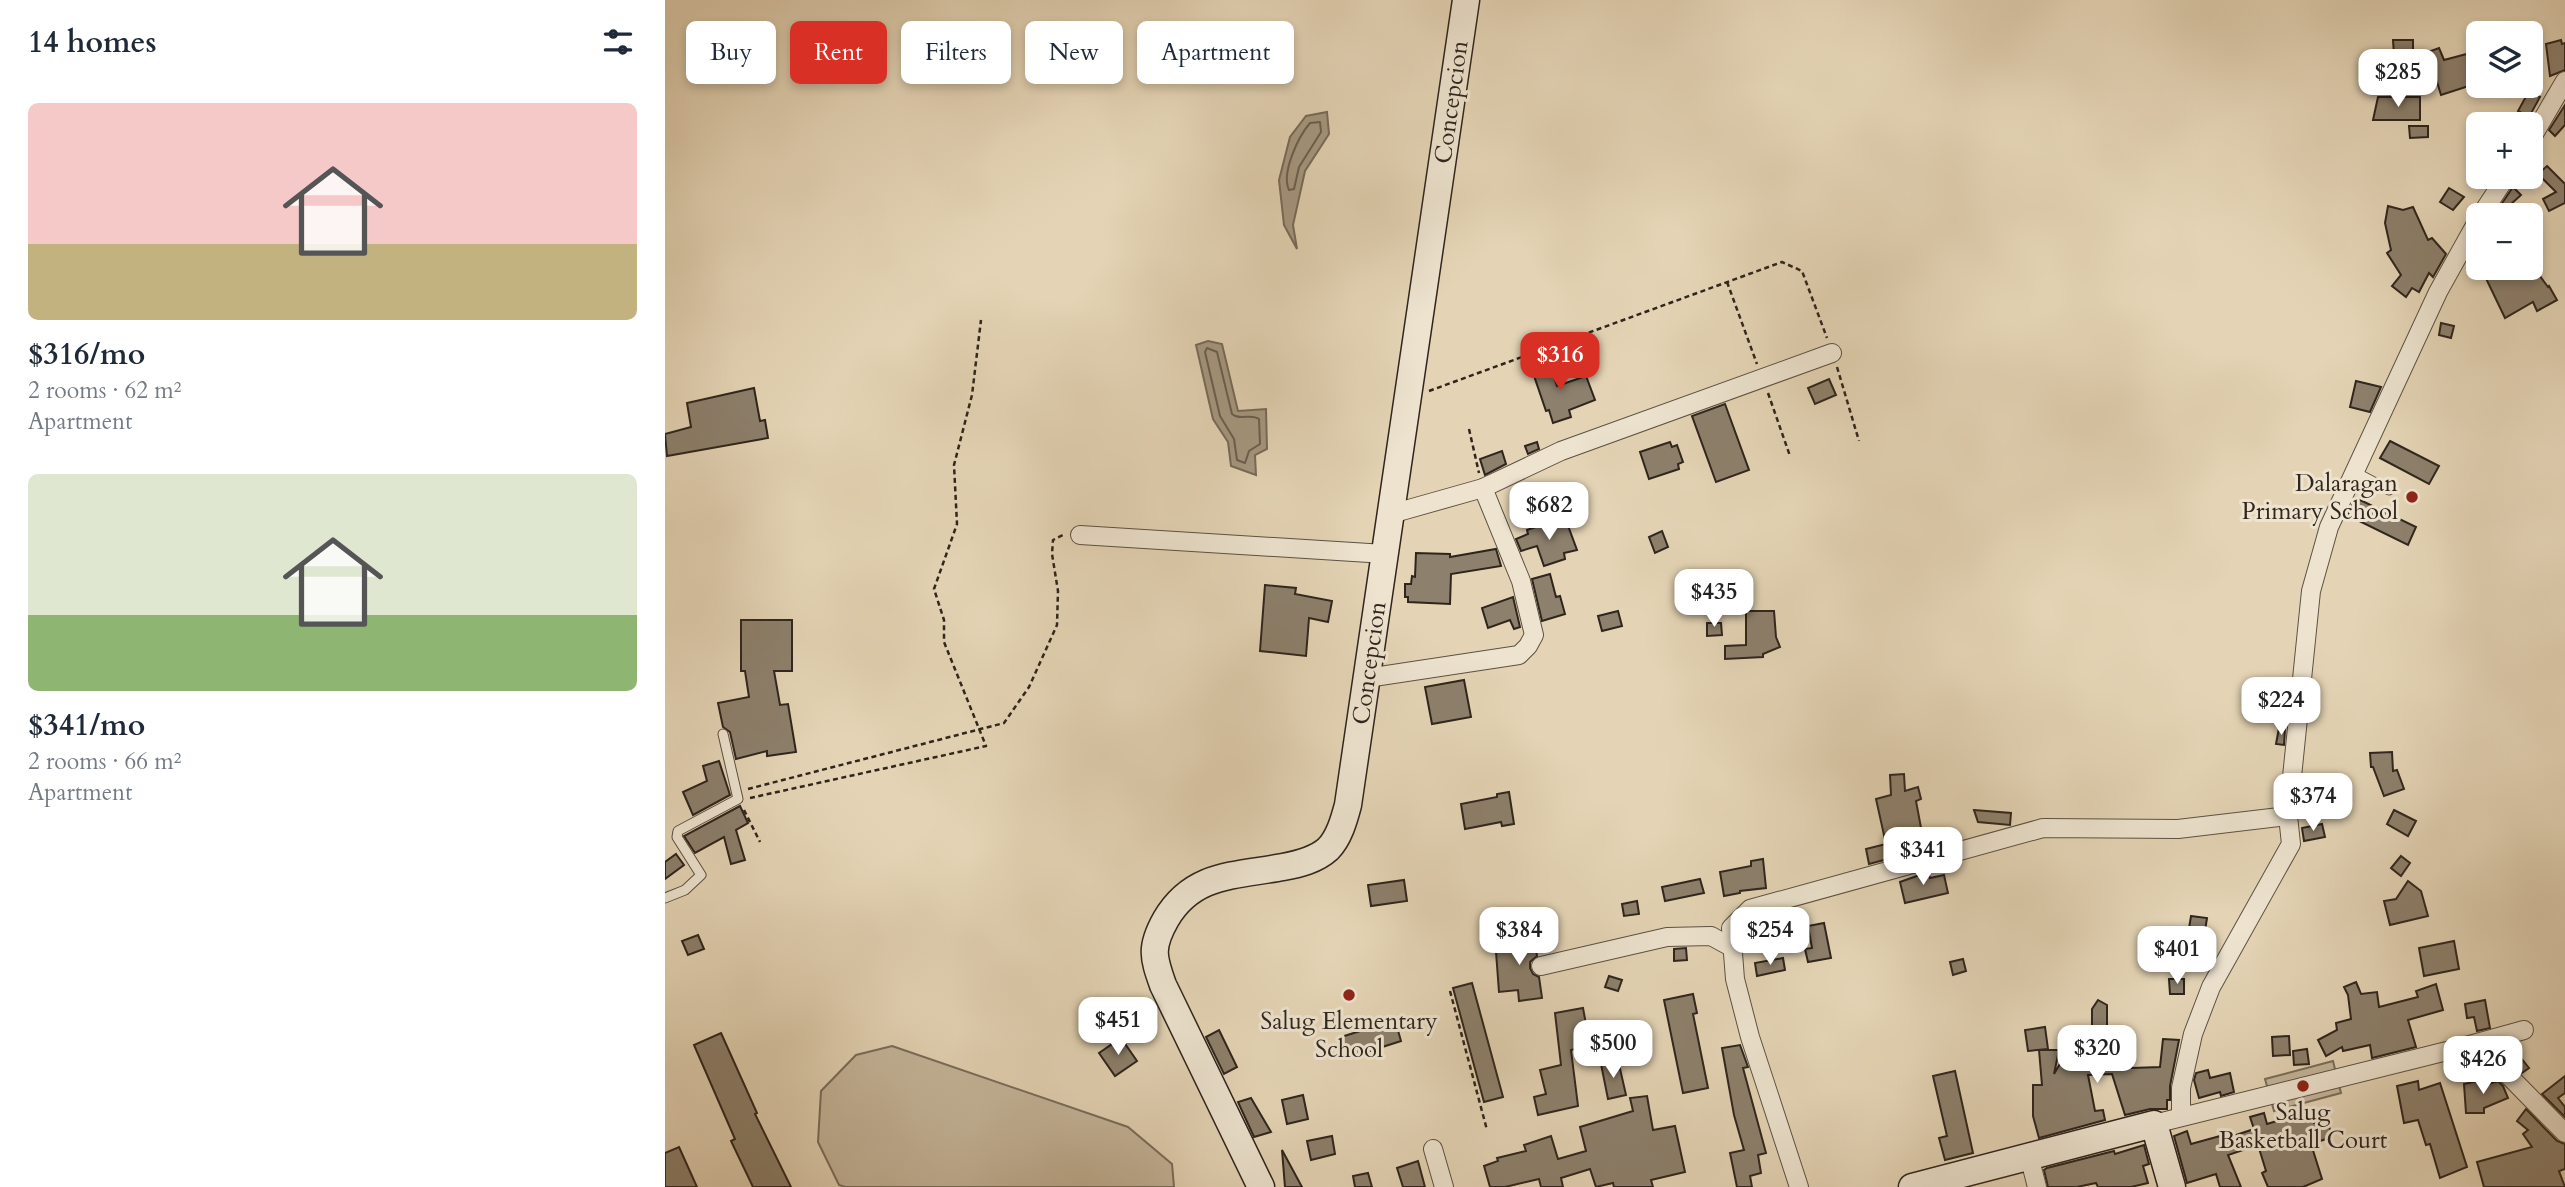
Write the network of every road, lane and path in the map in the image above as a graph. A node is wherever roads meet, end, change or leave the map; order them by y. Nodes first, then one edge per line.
1 (1466, 0) edge
2 (2565, 81) edge
3 (2543, 119) edge
4 (2466, 242) edge
5 (981, 320) dead end
6 (1832, 353) junction
7 (1407, 399) junction
8 (1469, 429) dead end
9 (1859, 441) dead end
10 (2354, 472) junction
11 (1483, 488) junction
12 (2389, 490) dead end
13 (1391, 514) junction
14 (1080, 534) joint
15 (1385, 554) junction
16 (1367, 678) junction
17 (980, 729) junction
18 (723, 734) dead end
19 (738, 799) junction
20 (2288, 816) junction
21 (760, 842) dead end
22 (665, 898) edge
23 (1733, 948) junction
24 (1541, 966) dead end
25 (1450, 991) dead end
26 (2524, 1030) dead end
27 (2459, 1048) junction
28 (2181, 1116) junction
29 (2154, 1124) junction
30 (1487, 1130) dead end
31 (2565, 1133) edge
32 (1433, 1149) dead end
33 (2029, 1156) junction
34 (1261, 1187) edge
35 (1444, 1187) edge
36 (1799, 1187) edge
37 (1912, 1187) edge
38 (2036, 1187) edge
39 (2172, 1187) edge

1 - 7 main road, Concepcion
2 - 3 street
4 - 10 street
5 - 17 path
6 - 7 path
6 - 9 path
6 - 11 street
7 - 13 main road, Concepcion
8 - 11 path
10 - 12 lane
10 - 20 street
11 - 13 street
11 - 16 street
13 - 15 main road, Concepcion
14 - 15 street
14 - 17 path
15 - 16 main road, Concepcion
16 - 34 main road, Concepcion
17 - 17 path
18 - 19 lane
19 - 21 path
19 - 22 lane
20 - 23 street
20 - 28 street
23 - 24 street
23 - 36 street
25 - 30 path
26 - 27 street
27 - 28 street
27 - 31 street
28 - 29 street
29 - 33 main road
29 - 39 main road
32 - 35 street
33 - 37 main road
33 - 38 street

